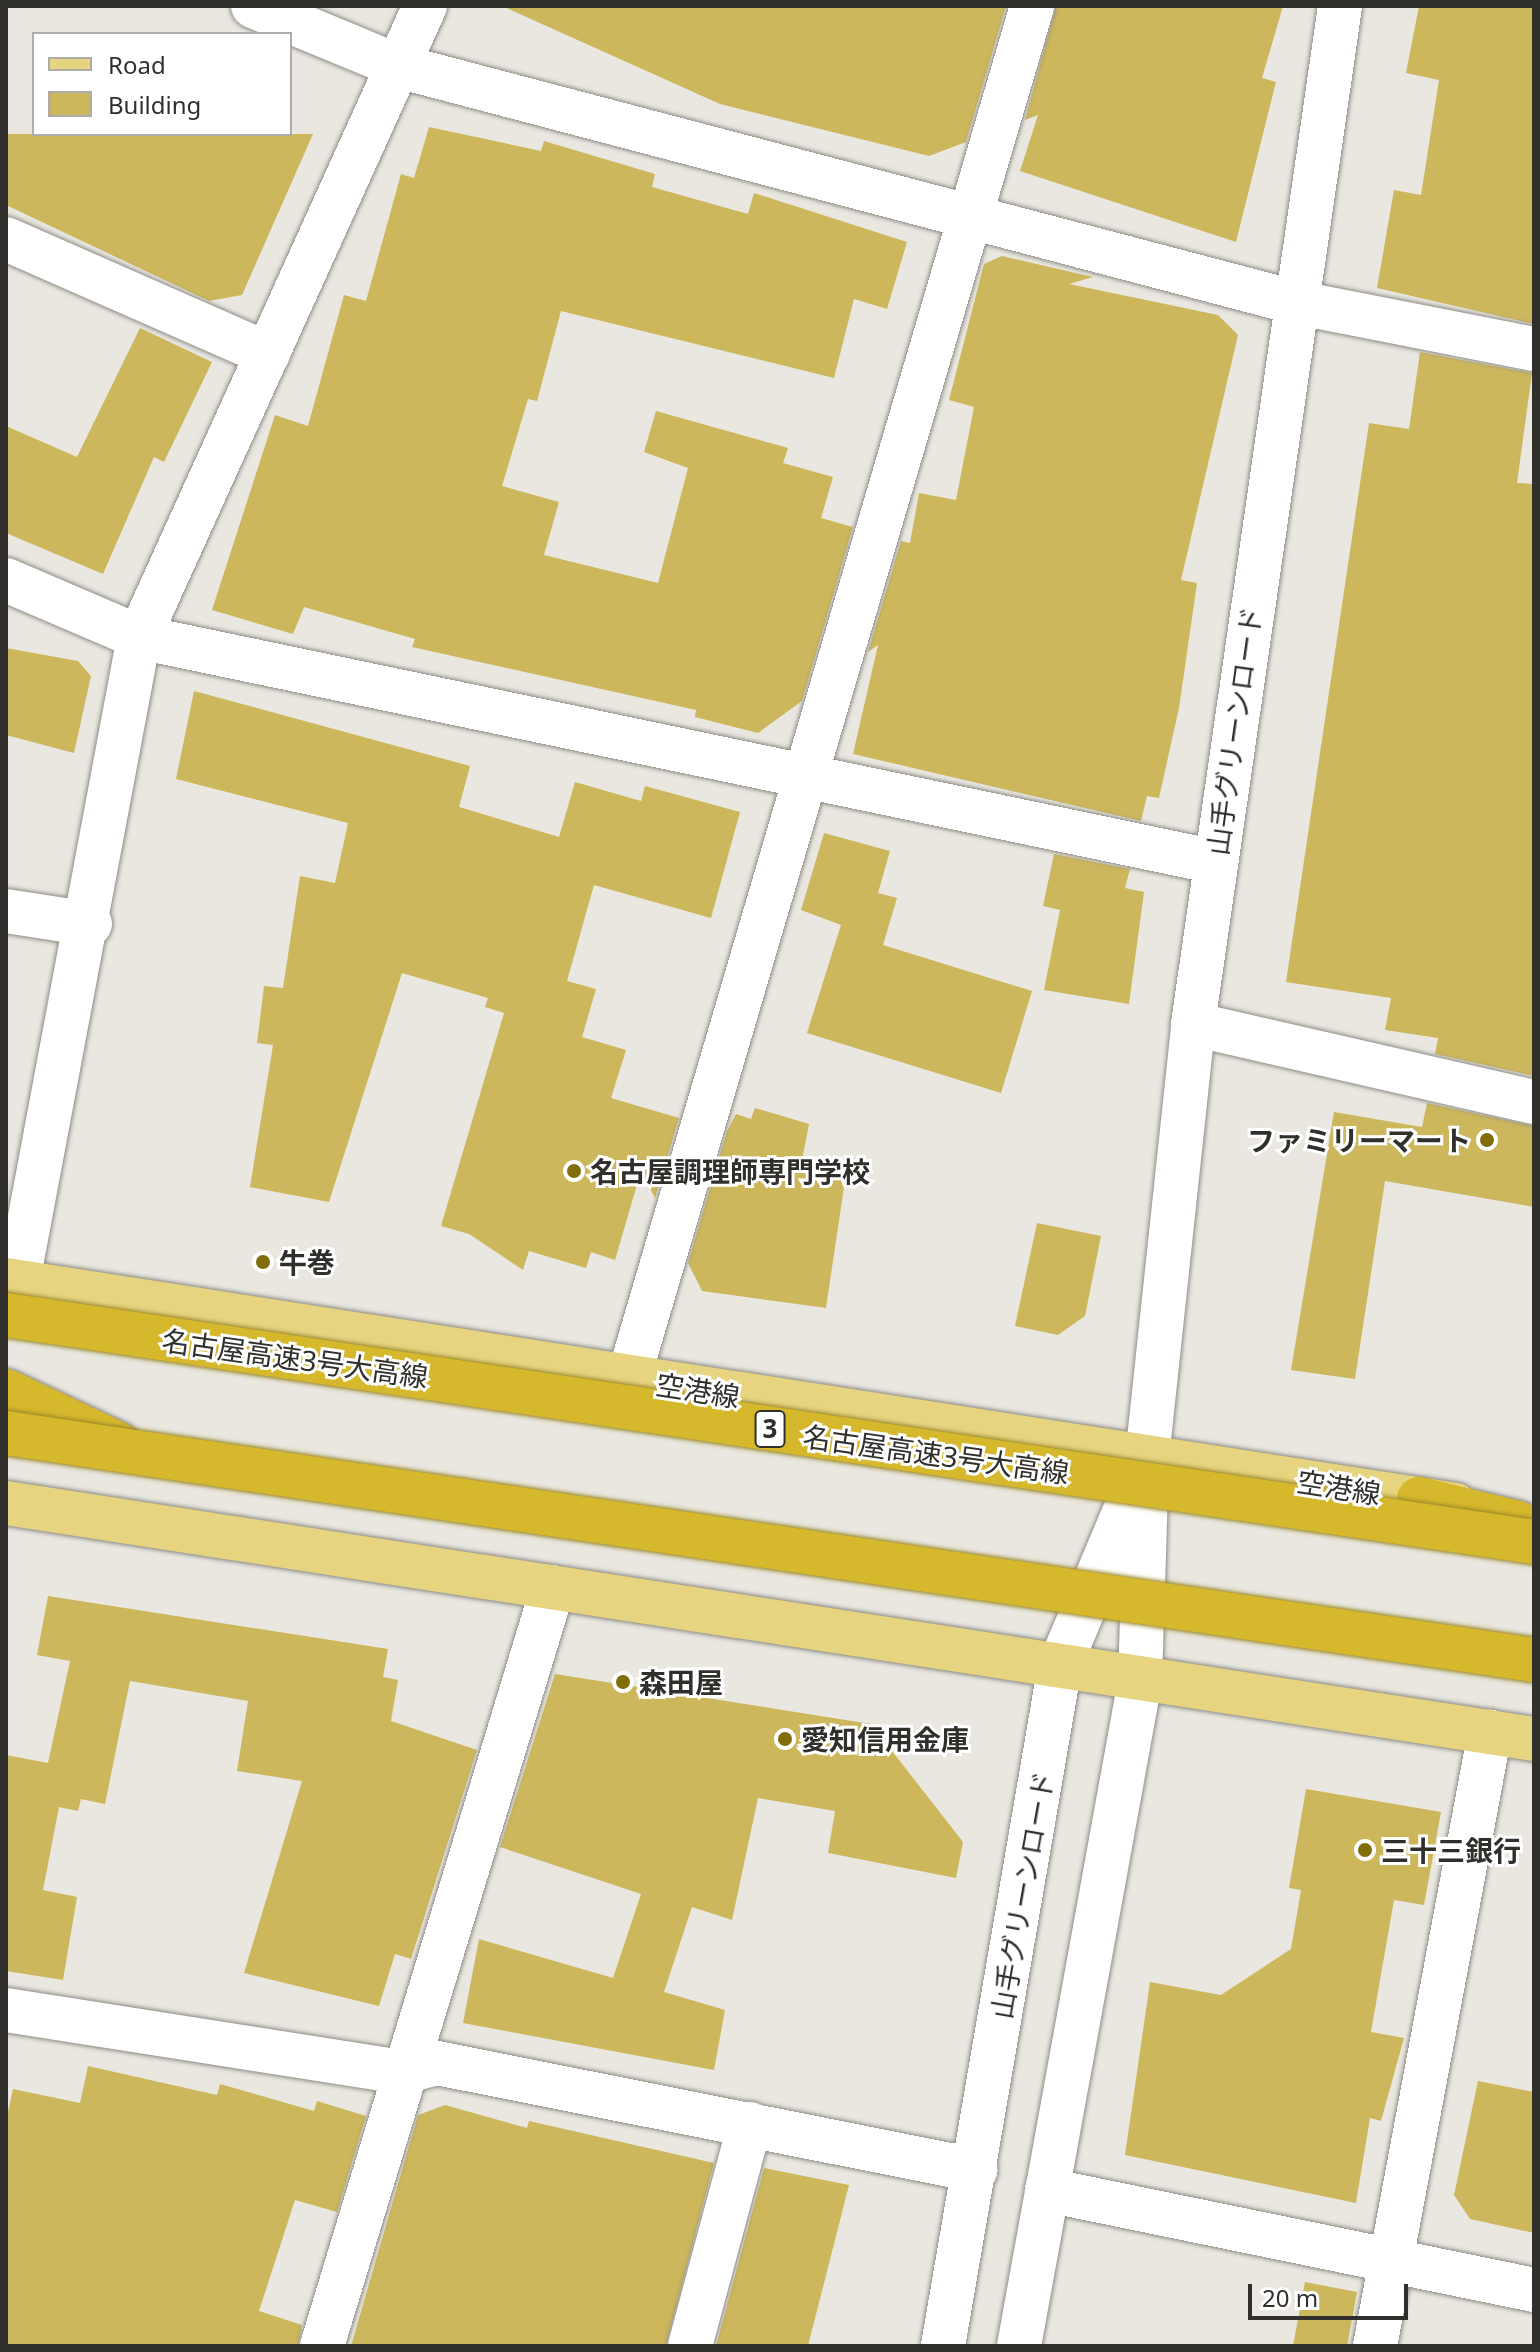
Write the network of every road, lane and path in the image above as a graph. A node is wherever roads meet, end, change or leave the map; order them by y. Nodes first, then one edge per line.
1 (253, 6) edge
2 (425, 6) edge
3 (1032, 6) edge
4 (1340, 6) edge
5 (398, 66) junction
6 (966, 217) junction
7 (6, 239) edge
8 (1294, 302) junction
9 (1534, 349) edge
10 (268, 354) junction
11 (6, 580) edge
12 (139, 637) junction
13 (806, 778) junction
14 (1216, 862) junction
15 (6, 911) edge
16 (90, 924) junction
17 (1193, 1024) junction
18 (1534, 1102) edge
19 (10, 1292) edge
20 (628, 1380) junction
21 (6, 1391) edge
22 (6, 1433) edge
23 (134, 1452) junction
24 (1147, 1458) junction
25 (1419, 1499) junction
26 (6, 1503) edge
27 (1534, 1517) edge
28 (1534, 1526) edge
29 (1534, 1542) edge
30 (553, 1587) junction
31 (1534, 1660) edge
32 (1060, 1665) junction
33 (1140, 1681) junction
34 (1490, 1732) junction
35 (1534, 1739) edge
36 (6, 2010) edge
37 (403, 2072) junction
38 (750, 2124) junction
39 (975, 2170) junction
40 (1047, 2190) junction
41 (1390, 2260) junction
42 (1534, 2290) edge
43 (322, 2346) edge
44 (690, 2346) edge
45 (943, 2346) edge
46 (1019, 2346) edge
47 (1375, 2346) edge

1 - 5 street
2 - 5 street
3 - 6 street
4 - 8 street, 山手グリーンロード
5 - 6 street
5 - 10 street
6 - 8 street
6 - 13 street
7 - 10 street
8 - 9 street
8 - 14 street, 山手グリーンロード
10 - 12 street
11 - 12 street
12 - 13 street
12 - 16 street
13 - 14 street
13 - 20 street
14 - 17 street, 山手グリーンロード
15 - 16 street
16 - 19 street
17 - 18 street
17 - 24 street, 山手グリーンロード
19 - 20 main road, 空港線
19 - 29 highway, 名古屋高速3号大高線 / 3, bridge
20 - 24 main road, 空港線
21 - 23 highway, bridge
22 - 23 highway, bridge
23 - 31 highway, bridge
24 - 25 main road, 空港線
24 - 32 street, 山手グリーンロード
24 - 33 street, 山手グリーンロード
25 - 27 main road, 空港線
25 - 28 highway
26 - 30 main road
30 - 32 main road
30 - 37 street
32 - 33 main road
32 - 39 street, 山手グリーンロード
33 - 34 main road
33 - 40 street, 山手グリーンロード
34 - 35 main road
34 - 41 street
36 - 37 street
37 - 38 street
37 - 43 street
38 - 39 street
38 - 44 street
39 - 45 street, 山手グリーンロード
40 - 41 street
40 - 46 street, 山手グリーンロード
41 - 42 street
41 - 47 street

